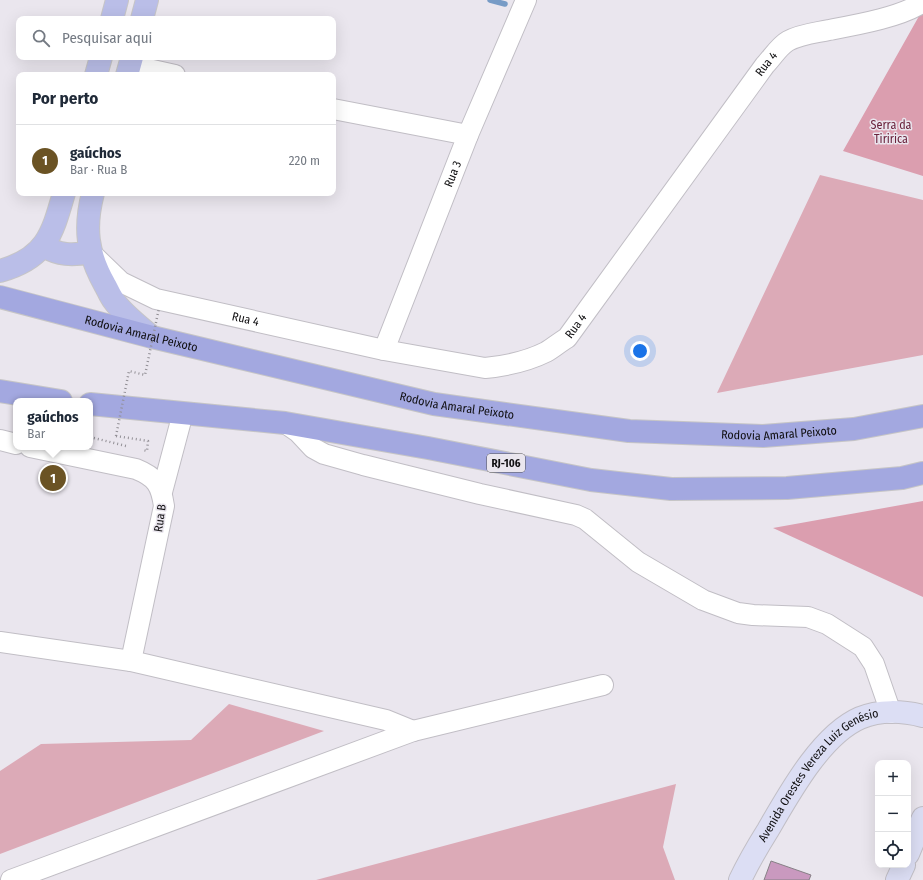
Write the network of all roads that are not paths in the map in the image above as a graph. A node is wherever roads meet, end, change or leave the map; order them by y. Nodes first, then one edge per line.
1 (117, 0) edge
2 (147, 0) edge
3 (526, 0) edge
4 (923, 2) edge
5 (113, 16) edge
6 (143, 16) edge
7 (100, 60) edge
8 (129, 66) edge
9 (97, 72) edge
10 (160, 72) edge
11 (336, 110) edge
12 (468, 135) junction
13 (63, 196) edge
14 (92, 196) edge
15 (43, 246) junction
16 (90, 252) junction
17 (0, 271) edge
18 (0, 297) edge
19 (152, 337) junction
20 (384, 350) junction
21 (1, 391) edge
22 (43, 398) edge
23 (93, 404) edge
24 (183, 413) junction
25 (923, 416) edge
26 (285, 423) junction
27 (0, 440) edge
28 (13, 443) edge
29 (44, 450) edge
30 (923, 473) edge
31 (162, 492) junction
32 (0, 642) edge
33 (131, 661) junction
34 (603, 685) dead end
35 (892, 713) junction
36 (923, 716) edge
37 (413, 731) junction
38 (923, 818) edge
39 (911, 847) edge
40 (903, 868) edge
41 (11, 880) edge
42 (740, 880) edge
43 (897, 880) edge

1 - 5 main road
2 - 6 main road
3 - 12 street, Rua 3
4 - 20 street, Rua 4
7 - 9 main road
8 - 10 street
11 - 12 street
12 - 20 street, Rua 3
13 - 15 main road
14 - 16 main road
15 - 16 main road
15 - 17 main road
16 - 19 main road
16 - 20 street, Rua 4
18 - 19 highway, Rodovia Amaral Peixoto
19 - 25 highway, Rodovia Amaral Peixoto
21 - 22 highway
23 - 24 highway, RJ-106
24 - 26 highway, RJ-106
24 - 31 street
26 - 30 highway, RJ-106
26 - 35 street
27 - 28 street
29 - 31 street, Rua B
31 - 33 street, Rua B
32 - 33 street
33 - 37 street
34 - 37 street
35 - 36 main road, Avenida Orestes Vereza Luiz Genésio
35 - 42 main road, Avenida Orestes Vereza Luiz Genésio
37 - 41 street
38 - 39 main road
40 - 43 main road

